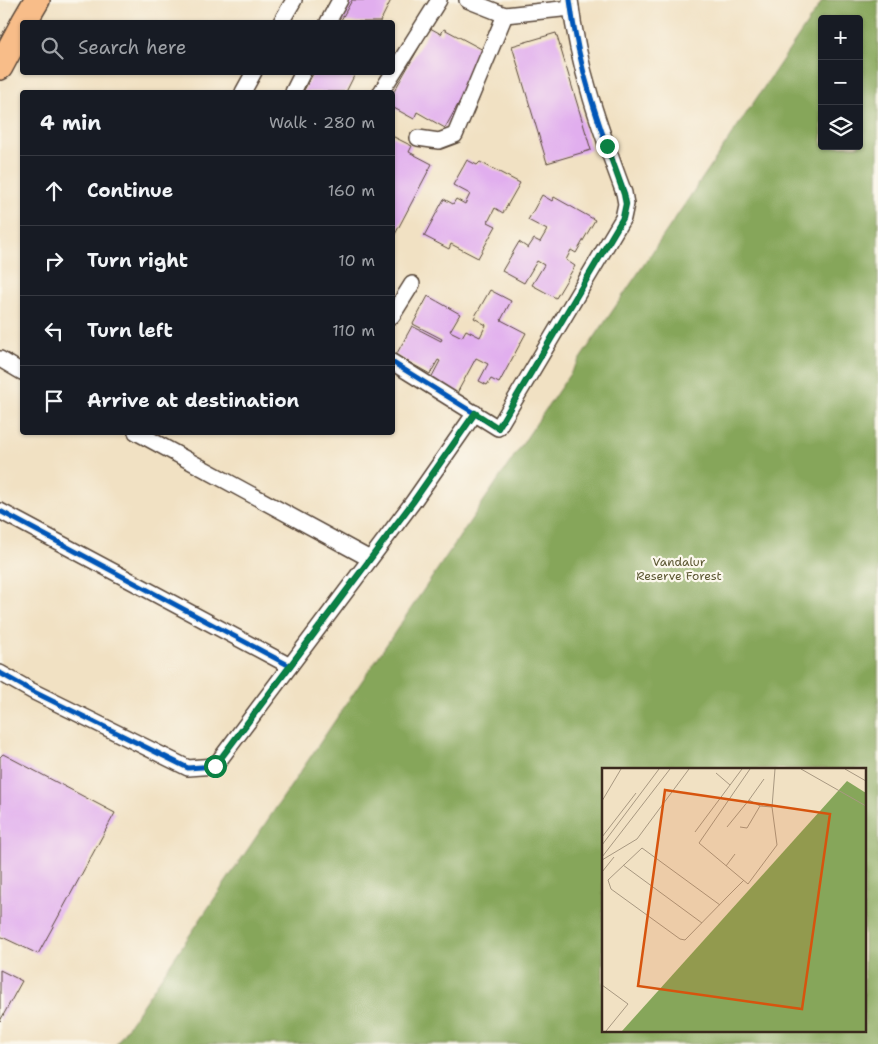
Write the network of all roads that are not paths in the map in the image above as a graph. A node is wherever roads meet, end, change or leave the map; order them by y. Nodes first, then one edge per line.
1 (37, 0) edge
2 (294, 0) edge
3 (340, 0) edge
4 (438, 0) edge
5 (467, 0) edge
6 (571, 4) edge
7 (505, 14) junction
8 (25, 20) edge
9 (283, 20) edge
10 (329, 20) edge
11 (20, 30) edge
12 (0, 67) edge
13 (395, 69) edge
14 (252, 75) edge
15 (302, 75) edge
16 (392, 75) edge
17 (244, 90) edge
18 (294, 90) edge
19 (382, 90) edge
20 (418, 138) dead end
21 (412, 284) dead end
22 (395, 311) edge
23 (0, 359) edge
24 (395, 364) edge
25 (20, 371) edge
26 (475, 413) junction
27 (142, 435) edge
28 (0, 511) edge
29 (370, 559) junction
30 (290, 666) junction
31 (0, 673) edge

1 - 8 highway
2 - 9 street
3 - 10 street
4 - 13 street
5 - 7 street
6 - 7 street
6 - 26 street
7 - 20 street
11 - 12 highway
14 - 17 street
15 - 18 street
16 - 19 street
21 - 22 street
23 - 25 street
24 - 26 street
26 - 29 street
27 - 29 street
28 - 30 street
29 - 30 street
30 - 31 street

